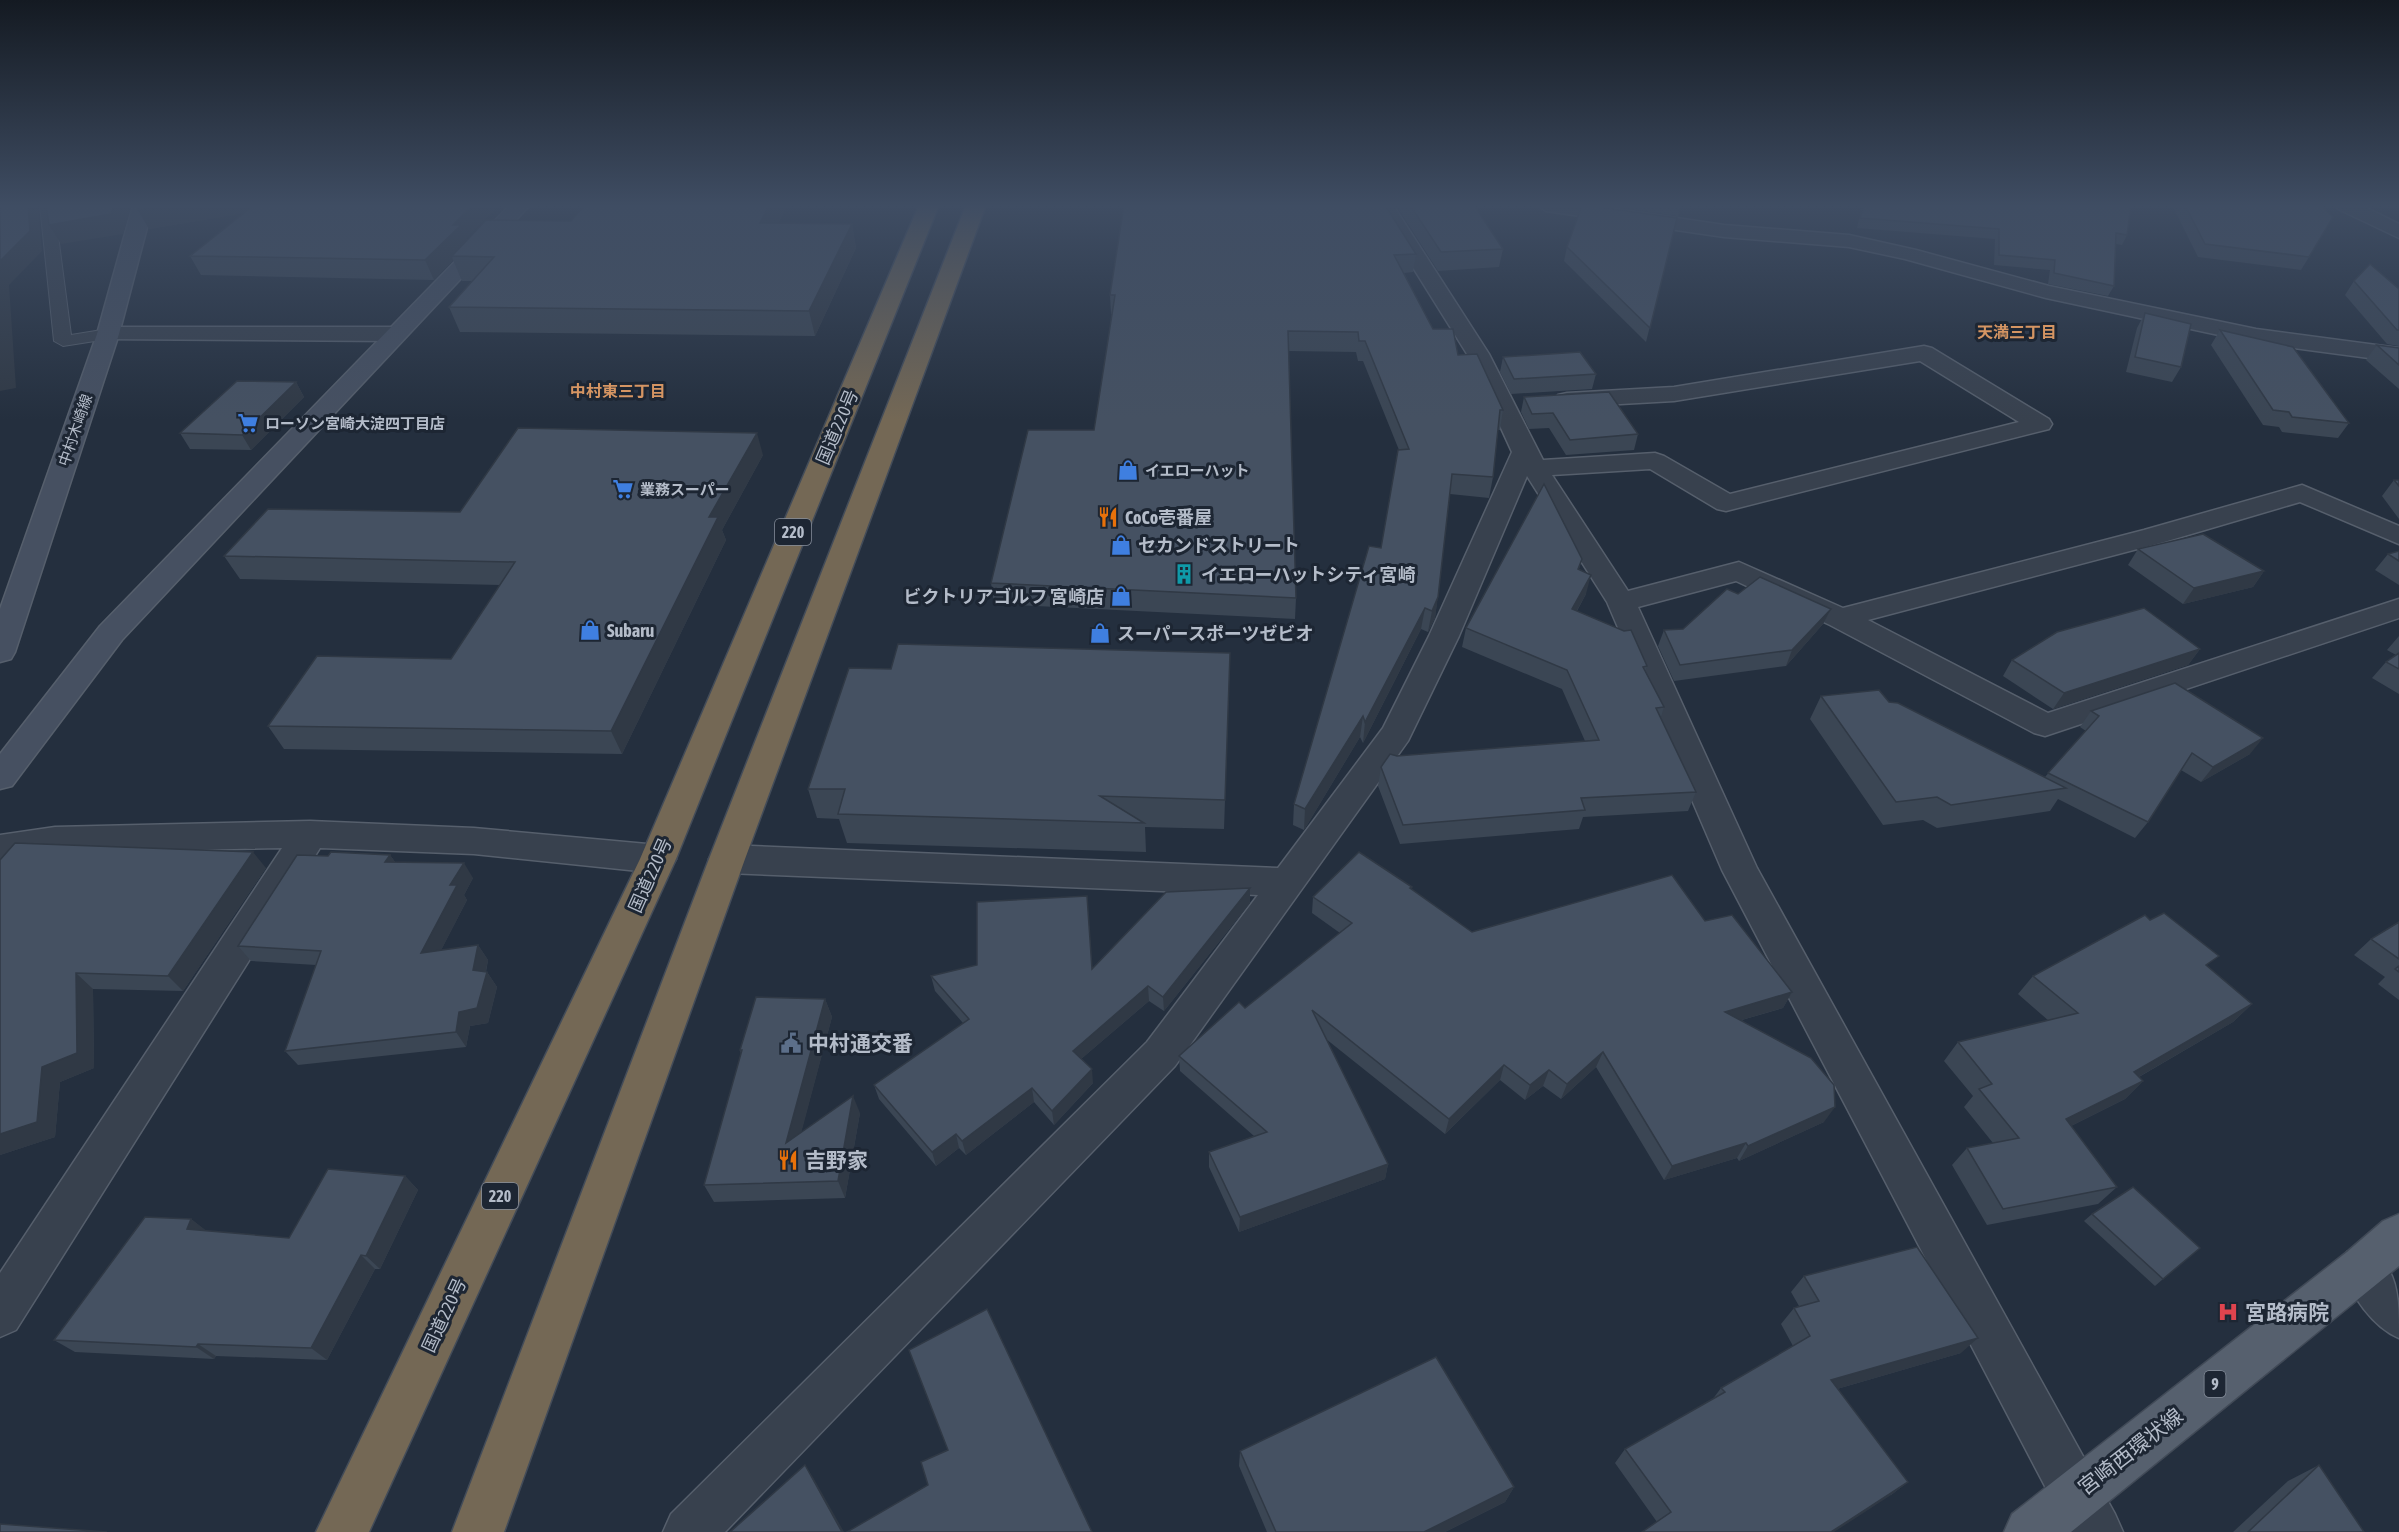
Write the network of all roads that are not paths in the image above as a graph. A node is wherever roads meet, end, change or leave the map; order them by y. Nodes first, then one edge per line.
1 (55, 276) edge
2 (124, 276) edge
3 (451, 276) edge
4 (899, 276) edge
5 (953, 276) edge
6 (1429, 276) edge
7 (1990, 276) edge
8 (108, 334) junction
9 (395, 334) junction
10 (2399, 355) edge
11 (1524, 403) junction
12 (1530, 460) junction
13 (2399, 536) edge
14 (1621, 602) junction
15 (2399, 608) edge
16 (1840, 618) junction
17 (0, 652) edge
18 (0, 777) edge
19 (310, 834) junction
20 (0, 848) edge
21 (658, 859) junction
22 (727, 860) junction
23 (1287, 882) junction
24 (2399, 1236) edge
25 (2363, 1268) junction
26 (0, 1314) edge
27 (2399, 1315) edge
28 (2087, 1512) edge
29 (342, 1532) edge
30 (478, 1532) edge
31 (689, 1532) edge
32 (2030, 1532) edge

1 - 8 lane
2 - 8 street, 中村木崎線
3 - 9 street
4 - 21 highway, 国道220号 / 220
5 - 22 highway
6 - 11 street
7 - 10 street
8 - 9 street
8 - 17 street, 中村木崎線
9 - 18 street
11 - 12 street
11 - 12 street
12 - 14 street
12 - 23 street
13 - 16 street
14 - 16 street
14 - 28 street
15 - 16 street
19 - 20 street
19 - 21 street
19 - 26 street
21 - 29 highway, 国道220号 / 220
22 - 23 street
22 - 30 highway
23 - 31 street
24 - 25 main road, 宮崎西環状線 / 9
25 - 27 street
25 - 28 main road, 宮崎西環状線 / 9
28 - 32 main road, 宮崎西環状線 / 9

